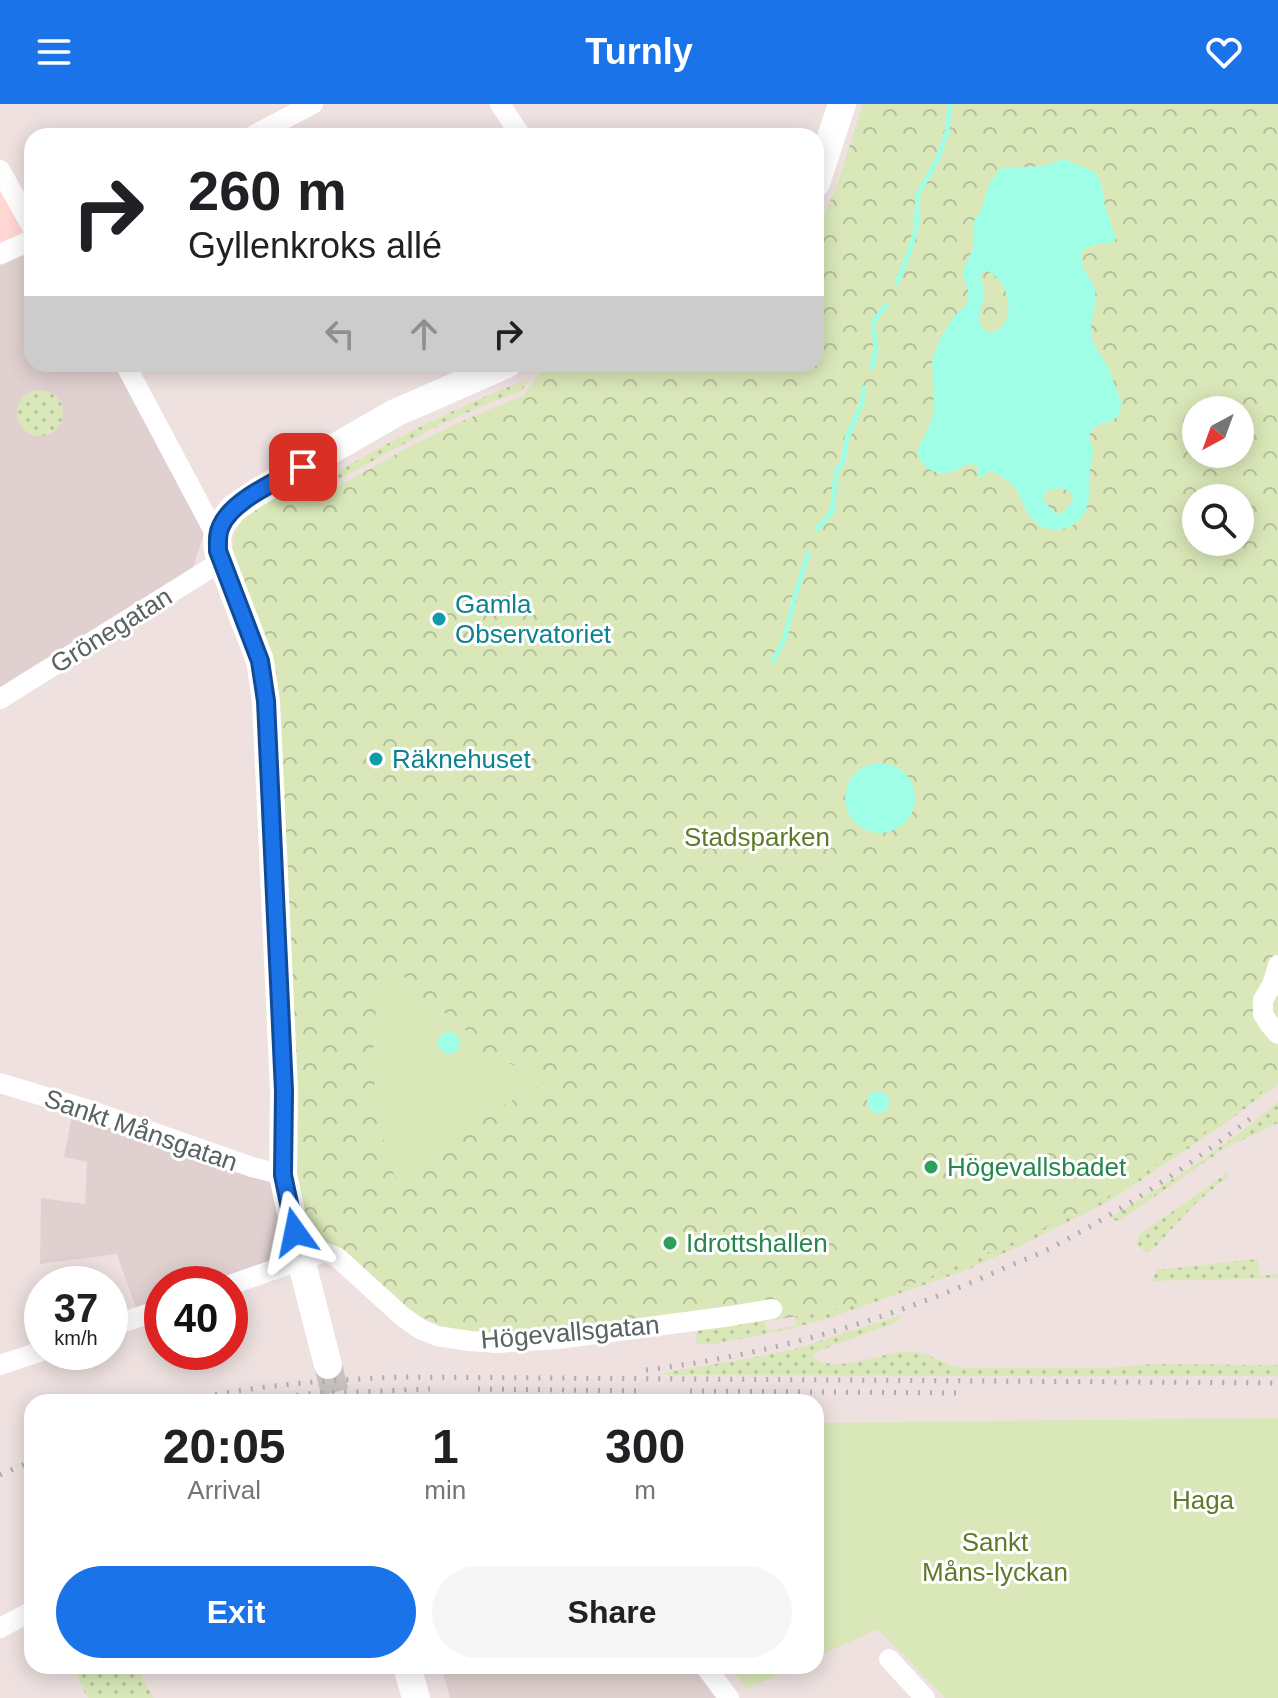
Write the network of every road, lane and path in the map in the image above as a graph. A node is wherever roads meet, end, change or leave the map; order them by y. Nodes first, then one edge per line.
1 (313, 104) edge
2 (500, 104) edge
3 (842, 104) edge
4 (267, 128) edge
5 (516, 128) edge
6 (824, 159) edge
7 (0, 170) edge
8 (24, 213) edge
9 (24, 244) edge
10 (0, 254) edge
11 (129, 372) edge
12 (489, 372) edge
13 (220, 549) junction
14 (0, 699) edge
15 (1278, 965) edge
16 (1278, 1034) edge
17 (0, 1083) edge
18 (283, 1175) junction
19 (301, 1260) junction
20 (248, 1279) edge
21 (772, 1309) dead end
22 (24, 1357) edge
23 (0, 1365) edge
24 (328, 1365) tunnel mouth
25 (24, 1615) edge
26 (0, 1628) edge
27 (889, 1659) dead end
28 (409, 1674) edge
29 (711, 1674) edge
30 (416, 1698) edge
31 (729, 1698) edge
32 (925, 1698) edge

1 - 4 street
2 - 5 street
3 - 6 street
7 - 8 street
9 - 10 street
11 - 13 street
12 - 13 street
13 - 14 street, Grönegatan
13 - 18 street
15 - 16 street
17 - 18 street, Sankt Månsgatan
18 - 19 street
19 - 20 street
19 - 21 street, Högevallsgatan
19 - 24 street
22 - 23 street
25 - 26 street
27 - 32 street
28 - 30 street
29 - 31 street

